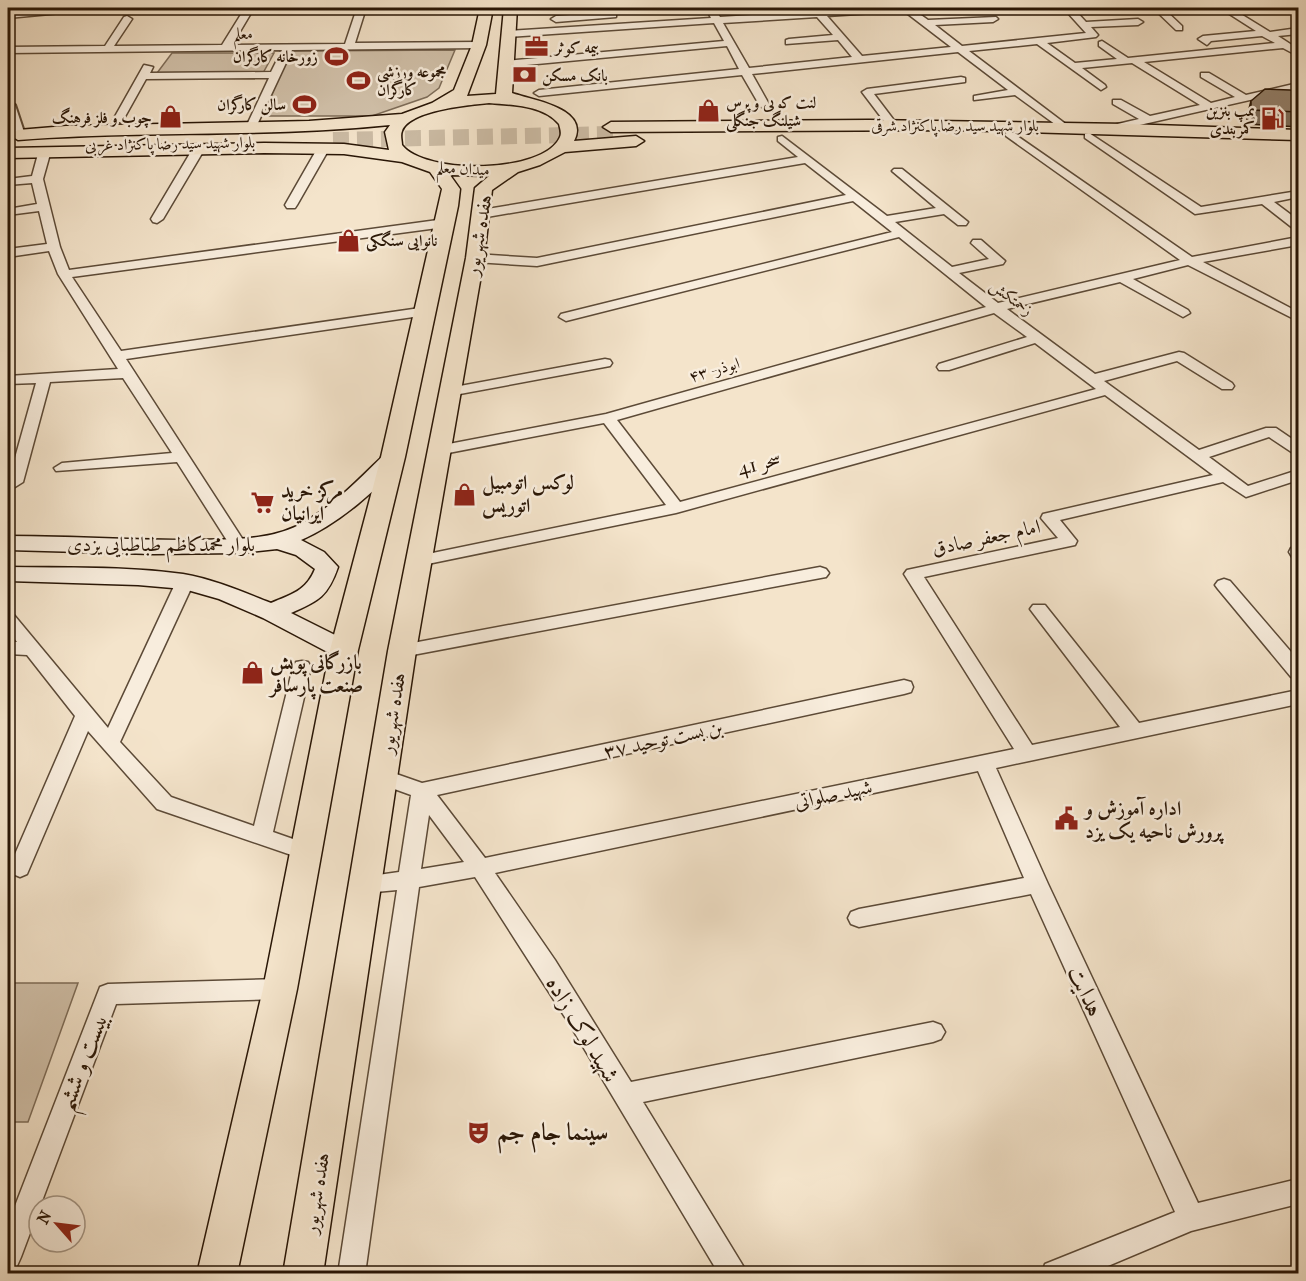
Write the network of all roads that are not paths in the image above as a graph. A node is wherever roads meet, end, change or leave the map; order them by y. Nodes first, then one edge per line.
1 (82, 8) edge
2 (249, 8) edge
3 (362, 8) edge
4 (486, 8) edge
5 (710, 8) edge
6 (906, 8) edge
7 (982, 8) edge
8 (1069, 8) edge
9 (1158, 8) edge
10 (1225, 8) edge
11 (818, 10) edge
12 (1036, 11) dead end
13 (8, 15) edge
14 (613, 15) dead end
15 (544, 19) dead end
16 (993, 19) junction
17 (127, 20) dead end
18 (512, 21) edge
19 (718, 21) junction
20 (1138, 22) dead end
21 (926, 23) junction
22 (1084, 25) junction
23 (1001, 27) dead end
24 (1179, 28) dead end
25 (1299, 31) edge
26 (1264, 34) junction
27 (1009, 35) dead end
28 (839, 37) junction
29 (1040, 41) junction
30 (789, 42) dead end
31 (1207, 42) dead end
32 (730, 43) junction
33 (1018, 43) junction
34 (1165, 43) dead end
35 (1102, 44) dead end
36 (479, 45) junction
37 (1284, 45) junction
38 (288, 47) junction
39 (349, 47) junction
40 (225, 48) junction
41 (160, 49) junction
42 (958, 49) junction
43 (106, 50) junction
44 (8, 51) edge
45 (1299, 53) edge
46 (1183, 55) junction
47 (859, 59) junction
48 (1130, 61) junction
49 (1076, 66) junction
50 (505, 71) junction
51 (745, 71) junction
52 (143, 75) junction
53 (275, 75) junction
54 (1205, 75) dead end
55 (466, 79) junction
56 (961, 80) dead end
57 (1299, 86) edge
58 (1101, 87) dead end
59 (1017, 92) junction
60 (538, 93) dead end
61 (978, 98) dead end
62 (1244, 98) junction
63 (517, 100) junction
64 (1117, 102) dead end
65 (8, 105) edge
66 (433, 106) junction
67 (765, 106) dead end
68 (1209, 106) junction
69 (406, 118) junction
70 (563, 118) junction
71 (888, 119) junction
72 (118, 120) dead end
73 (1149, 120) junction
74 (357, 125) junction
75 (251, 127) junction
76 (1063, 127) junction
77 (1113, 128) junction
78 (600, 129) junction
79 (970, 129) junction
80 (1010, 134) junction
81 (1299, 135) edge
82 (1089, 136) junction
83 (11, 139) edge
84 (782, 139) junction
85 (334, 143) junction
86 (1299, 146) edge
87 (562, 147) junction
88 (198, 150) junction
89 (8, 153) edge
90 (44, 154) junction
91 (405, 157) junction
92 (807, 159) junction
93 (512, 168) junction
94 (898, 171) dead end
95 (443, 178) junction
96 (37, 179) junction
97 (8, 182) edge
98 (1299, 194) edge
99 (855, 196) junction
100 (1265, 200) junction
101 (482, 201) junction
102 (291, 205) dead end
103 (44, 207) junction
104 (946, 210) junction
105 (8, 212) edge
106 (157, 219) dead end
107 (885, 220) junction
108 (962, 222) dead end
109 (445, 223) junction
110 (1299, 226) edge
111 (901, 233) junction
112 (1299, 241) edge
113 (977, 243) dead end
114 (54, 247) junction
115 (8, 253) edge
116 (475, 258) junction
117 (1190, 261) junction
118 (949, 271) junction
119 (64, 274) junction
120 (1122, 278) junction
121 (996, 308) junction
122 (427, 311) junction
123 (1183, 313) dead end
124 (566, 316) dead end
125 (1299, 317) edge
126 (1038, 338) junction
127 (117, 356) junction
128 (605, 363) dead end
129 (944, 367) dead end
130 (128, 373) junction
131 (44, 378) junction
132 (1092, 379) junction
133 (8, 380) edge
134 (1227, 386) dead end
135 (1108, 390) junction
136 (449, 392) junction
137 (608, 418) junction
138 (438, 450) junction
139 (1299, 450) edge
140 (1197, 456) junction
141 (182, 457) junction
142 (393, 457) junction
143 (62, 468) dead end
144 (1299, 475) edge
145 (1225, 477) junction
146 (15, 482) dead end
147 (676, 508) junction
148 (277, 542) junction
149 (8, 543) edge
150 (240, 546) junction
151 (418, 561) junction
152 (820, 573) dead end
153 (8, 574) edge
154 (185, 582) junction
155 (1224, 585) dead end
156 (1039, 609) dead end
157 (271, 612) junction
158 (8, 619) edge
159 (8, 648) edge
160 (30, 649) junction
161 (344, 650) junction
162 (402, 651) junction
163 (302, 667) dead end
164 (1299, 672) edge
165 (904, 687) dead end
166 (1296, 701) edge
167 (85, 715) junction
168 (1134, 731) junction
169 (110, 743) junction
170 (1027, 754) junction
171 (984, 763) junction
172 (382, 777) junction
173 (422, 791) junction
174 (262, 837) junction
175 (306, 852) junction
176 (20, 868) dead end
177 (480, 868) junction
178 (409, 880) junction
179 (365, 884) junction
180 (1037, 884) junction
181 (859, 918) dead end
182 (280, 989) junction
183 (933, 1032) dead end
184 (624, 1095) junction
185 (1299, 1192) edge
186 (1191, 1218) junction
187 (8, 1257) edge
188 (217, 1274) edge
189 (303, 1274) edge
190 (351, 1274) edge
191 (735, 1274) edge
192 (1055, 1274) edge

1 - 13 street
2 - 40 street
3 - 39 street
4 - 36 main road
5 - 19 street
6 - 11 street
6 - 21 street
7 - 16 street
8 - 12 street
8 - 22 street
9 - 24 street
10 - 26 street
11 - 19 street
11 - 28 street
14 - 15 street
16 - 21 street
16 - 23 street
17 - 43 street
18 - 19 street
18 - 50 main road
19 - 32 street
20 - 22 street
21 - 42 street
22 - 29 street
25 - 26 street
26 - 31 street
26 - 37 street
27 - 33 street
28 - 30 street
28 - 47 street
29 - 33 street
29 - 49 street
32 - 50 street
32 - 51 street
33 - 42 street
34 - 46 street
35 - 48 street
36 - 39 street, معلم
36 - 55 main road
37 - 45 street
37 - 46 street
38 - 39 street, معلم
38 - 40 street, معلم
38 - 53 street
40 - 41 street, معلم
41 - 43 street, معلم
41 - 52 street
42 - 47 street
42 - 59 street
43 - 44 street, معلم
46 - 48 street
47 - 51 street
48 - 49 street
48 - 68 street
49 - 58 street
50 - 55 main road
50 - 63 main road
51 - 60 street
51 - 67 street
52 - 53 street
52 - 72 street
53 - 75 street
54 - 62 street
55 - 66 main road
56 - 71 street
57 - 62 street
59 - 61 street
59 - 76 street
62 - 68 street
63 - 66 main road
63 - 70 main road
64 - 73 street
65 - 83 street
66 - 69 main road
68 - 73 street
69 - 74 main road
69 - 91 main road
70 - 78 main road
70 - 87 main road
71 - 78 main road
71 - 79 main road
73 - 77 street
74 - 75 main road
74 - 85 main road
75 - 83 main road
76 - 77 main road, بلوار شهید سید رضا پاکنژاد شرقی
76 - 79 main road, بلوار شهید سید رضا پاکنژاد شرقی
77 - 81 main road, بلوار شهید سید رضا پاکنژاد شرقی
78 - 79 main road, بلوار شهید سید رضا پاکنژاد شرقی
78 - 84 main road
78 - 87 main road
79 - 80 main road, بلوار شهید سید رضا پاکنژاد شرقی
79 - 84 main road
80 - 82 main road, بلوار شهید سید رضا پاکنژاد شرقی
80 - 117 street
82 - 86 main road, بلوار شهید سید رضا پاکنژاد شرقی
82 - 100 street
83 - 85 main road, بلوار شهید سید رضا پاکنژاد غربی
84 - 92 street, زحمتکش
85 - 88 main road
85 - 91 main road, میدان معلم
85 - 102 street
87 - 93 main road, میدان معلم
88 - 90 main road
88 - 106 street
89 - 90 main road
90 - 96 street
91 - 95 main road, میدان معلم
92 - 99 street, زحمتکش
92 - 101 street
93 - 95 main road, میدان معلم
93 - 101 main road, هفده شهریور
94 - 104 street
95 - 101 main road
95 - 109 main road, هفده شهریور
96 - 97 street
96 - 103 street
98 - 100 street
99 - 107 street, زحمتکش
99 - 116 street
100 - 110 street
101 - 116 main road, هفده شهریور
103 - 105 street
103 - 114 street
104 - 107 street
104 - 108 street
107 - 111 street, زحمتکش
109 - 119 street
109 - 122 main road, هفده شهریور
111 - 118 street, زحمتکش
111 - 124 street
112 - 117 street, ابوذر- ۴۳
113 - 118 street
114 - 115 street
114 - 119 street
116 - 136 main road, هفده شهریور
117 - 120 street, ابوذر- ۴۳
117 - 125 street
118 - 121 street, زحمتکش
119 - 127 street
120 - 121 street, ابوذر- ۴۳
120 - 123 street
121 - 126 street, زحمتکش
121 - 137 street, ابوذر- ۴۳
122 - 127 street
122 - 142 main road, هفده شهریور
126 - 129 street
126 - 132 street, زحمتکش
127 - 130 street
128 - 136 street
130 - 131 street
130 - 141 street
131 - 133 street
131 - 146 street
132 - 134 street
132 - 135 street, زحمتکش
135 - 140 street, زحمتکش
135 - 147 street, سحر 41
136 - 138 main road, هفده شهریور
137 - 138 street, ابوذر- ۴۳
137 - 147 street
138 - 151 main road, هفده شهریور
139 - 140 street
140 - 145 street, زحمتکش
141 - 143 street
141 - 150 street
142 - 148 main road, بلوار محمدکاظم طباطبایی یزدی
142 - 161 main road, هفده شهریور
144 - 145 street, زحمتکش
145 - 170 street, امام جعفر صادق
147 - 151 street, سحر 41
148 - 150 main road, بلوار محمدکاظم طباطبایی یزدی
148 - 157 main road
149 - 150 main road, بلوار محمدکاظم طباطبایی یزدی
151 - 162 main road, هفده شهریور
152 - 162 street
153 - 154 main road, بلوار محمدکاظم طباطبایی یزدی
154 - 157 main road, بلوار محمدکاظم طباطبایی یزدی
154 - 169 street
155 - 164 street
156 - 168 street
157 - 161 main road, بلوار محمدکاظم طباطبایی یزدی
158 - 160 street
159 - 160 street
160 - 167 street
161 - 175 main road, هفده شهریور
162 - 172 main road, هفده شهریور
163 - 174 street
165 - 173 street, بن بست توحید ۳۷
166 - 168 street, شهید صلواتی
167 - 169 street
167 - 176 street
168 - 170 street, شهید صلواتی
169 - 174 street
170 - 171 street, شهید صلواتی
171 - 177 street, شهید صلواتی
171 - 180 street, هدایت
172 - 173 street
172 - 179 main road, هفده شهریور
173 - 177 street, شهید لوک زاده
173 - 178 street
174 - 175 street
175 - 182 main road, هفده شهریور
177 - 178 street, شهید صلواتی
177 - 184 street, شهید لوک زاده
178 - 179 street, شهید صلواتی
178 - 190 street
179 - 189 main road, هفده شهریور
180 - 181 street
180 - 186 street, هدایت
182 - 187 street, بیست و ششم
182 - 188 main road, هفده شهریور
183 - 184 street
184 - 191 street, شهید لوک زاده
185 - 186 street
186 - 192 street

